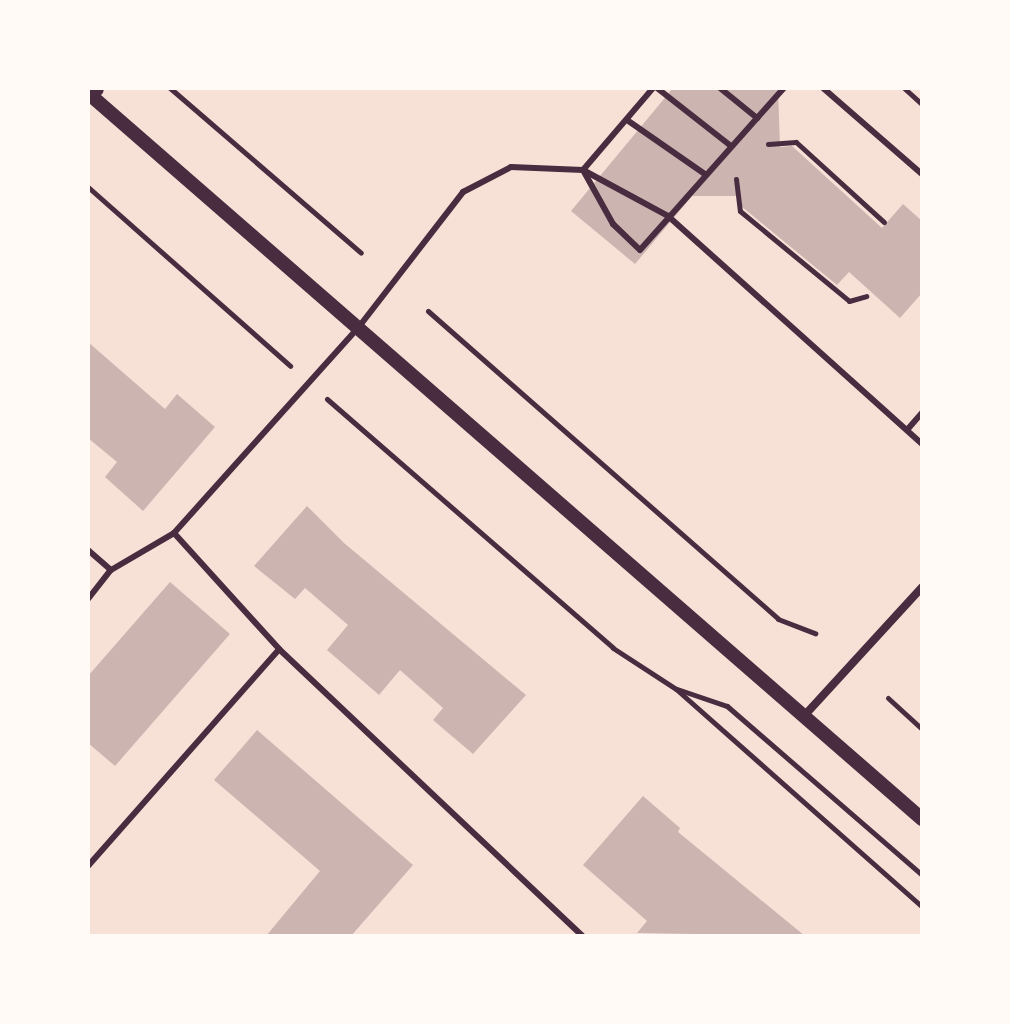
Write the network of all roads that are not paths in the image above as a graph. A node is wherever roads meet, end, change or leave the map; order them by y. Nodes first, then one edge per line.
1 (94, 88) edge
2 (655, 88) edge
3 (720, 88) edge
4 (784, 88) edge
5 (823, 88) edge
6 (88, 93) edge
7 (757, 118) junction
8 (627, 120) junction
9 (731, 146) junction
10 (583, 170) junction
11 (922, 174) edge
12 (706, 175) junction
13 (668, 216) junction
14 (358, 328) junction
15 (922, 413) edge
16 (907, 430) junction
17 (922, 444) edge
18 (174, 533) junction
19 (88, 550) edge
20 (111, 570) junction
21 (922, 587) edge
22 (88, 599) edge
23 (279, 649) junction
24 (804, 716) junction
25 (922, 819) edge
26 (88, 866) edge
27 (582, 936) edge

1 - 6 main road
2 - 8 lane
2 - 9 lane
3 - 7 lane
4 - 7 lane
5 - 11 lane
6 - 14 street
7 - 9 lane
8 - 10 lane
8 - 12 lane
9 - 12 lane
10 - 13 lane
10 - 13 lane
10 - 14 lane
12 - 13 lane
13 - 16 lane
14 - 18 lane
14 - 24 street
15 - 16 lane
16 - 17 lane
18 - 20 lane
18 - 23 lane
19 - 20 lane
20 - 22 lane
21 - 24 street
23 - 26 lane
23 - 27 lane
24 - 25 street

